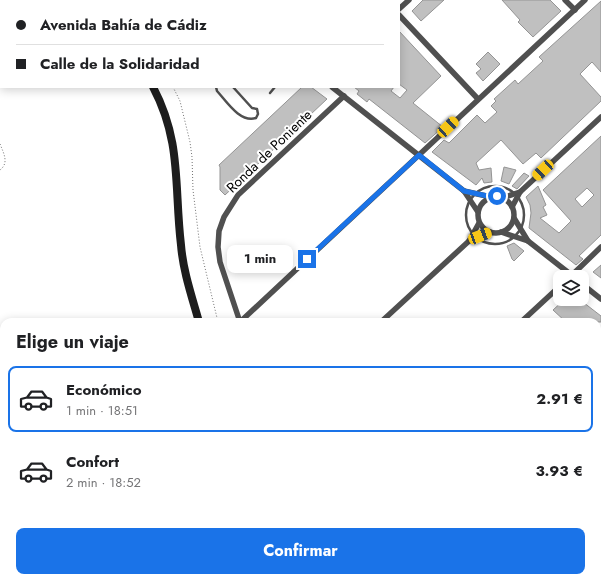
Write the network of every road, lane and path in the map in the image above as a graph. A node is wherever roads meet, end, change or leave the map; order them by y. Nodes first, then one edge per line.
1 (409, 0) edge
2 (565, 0) edge
3 (585, 0) edge
4 (400, 9) edge
5 (575, 10) junction
6 (400, 16) edge
7 (154, 88) edge
8 (174, 88) edge
9 (216, 88) edge
10 (234, 88) edge
11 (274, 88) edge
12 (333, 88) edge
13 (270, 93) dead end
14 (344, 96) junction
15 (478, 100) junction
16 (601, 117) edge
17 (0, 144) edge
18 (419, 155) junction
19 (0, 170) edge
20 (464, 191) junction
21 (475, 194) junction
22 (518, 194) junction
23 (492, 197) junction
24 (502, 198) junction
25 (470, 200) junction
26 (512, 207) junction
27 (478, 212) junction
28 (514, 218) junction
29 (480, 223) junction
30 (521, 229) junction
31 (490, 232) junction
32 (501, 232) junction
33 (475, 236) junction
34 (514, 237) junction
35 (528, 241) junction
36 (601, 248) edge
37 (564, 270) edge
38 (577, 270) edge
39 (589, 290) edge
40 (553, 292) edge
41 (601, 299) edge
42 (198, 318) edge
43 (217, 318) edge
44 (239, 318) edge
45 (244, 318) edge
46 (385, 318) edge
47 (525, 318) edge

1 - 4 street
2 - 5 street
3 - 5 street
5 - 15 street
6 - 15 street
7 - 42 main road
8 - 43 path
9 - 10 lane
11 - 13 lane
12 - 14 street
14 - 18 street
14 - 44 street, Ronda de Poniente
15 - 18 street
16 - 22 street
17 - 19 path
18 - 20 street
18 - 45 street
20 - 21 street
20 - 25 street
21 - 22 lane
21 - 23 street
21 - 25 lane
22 - 24 street
22 - 26 street
22 - 30 lane
23 - 24 street
23 - 27 street
24 - 26 street
25 - 27 street
25 - 33 lane
26 - 28 street
27 - 29 street
28 - 30 street
28 - 32 street
29 - 31 street
29 - 33 street
30 - 34 lane
30 - 35 street
31 - 32 street
31 - 33 street
32 - 34 street
33 - 34 lane
33 - 46 street
34 - 35 street
35 - 37 street
36 - 38 street
39 - 41 street
40 - 47 street

